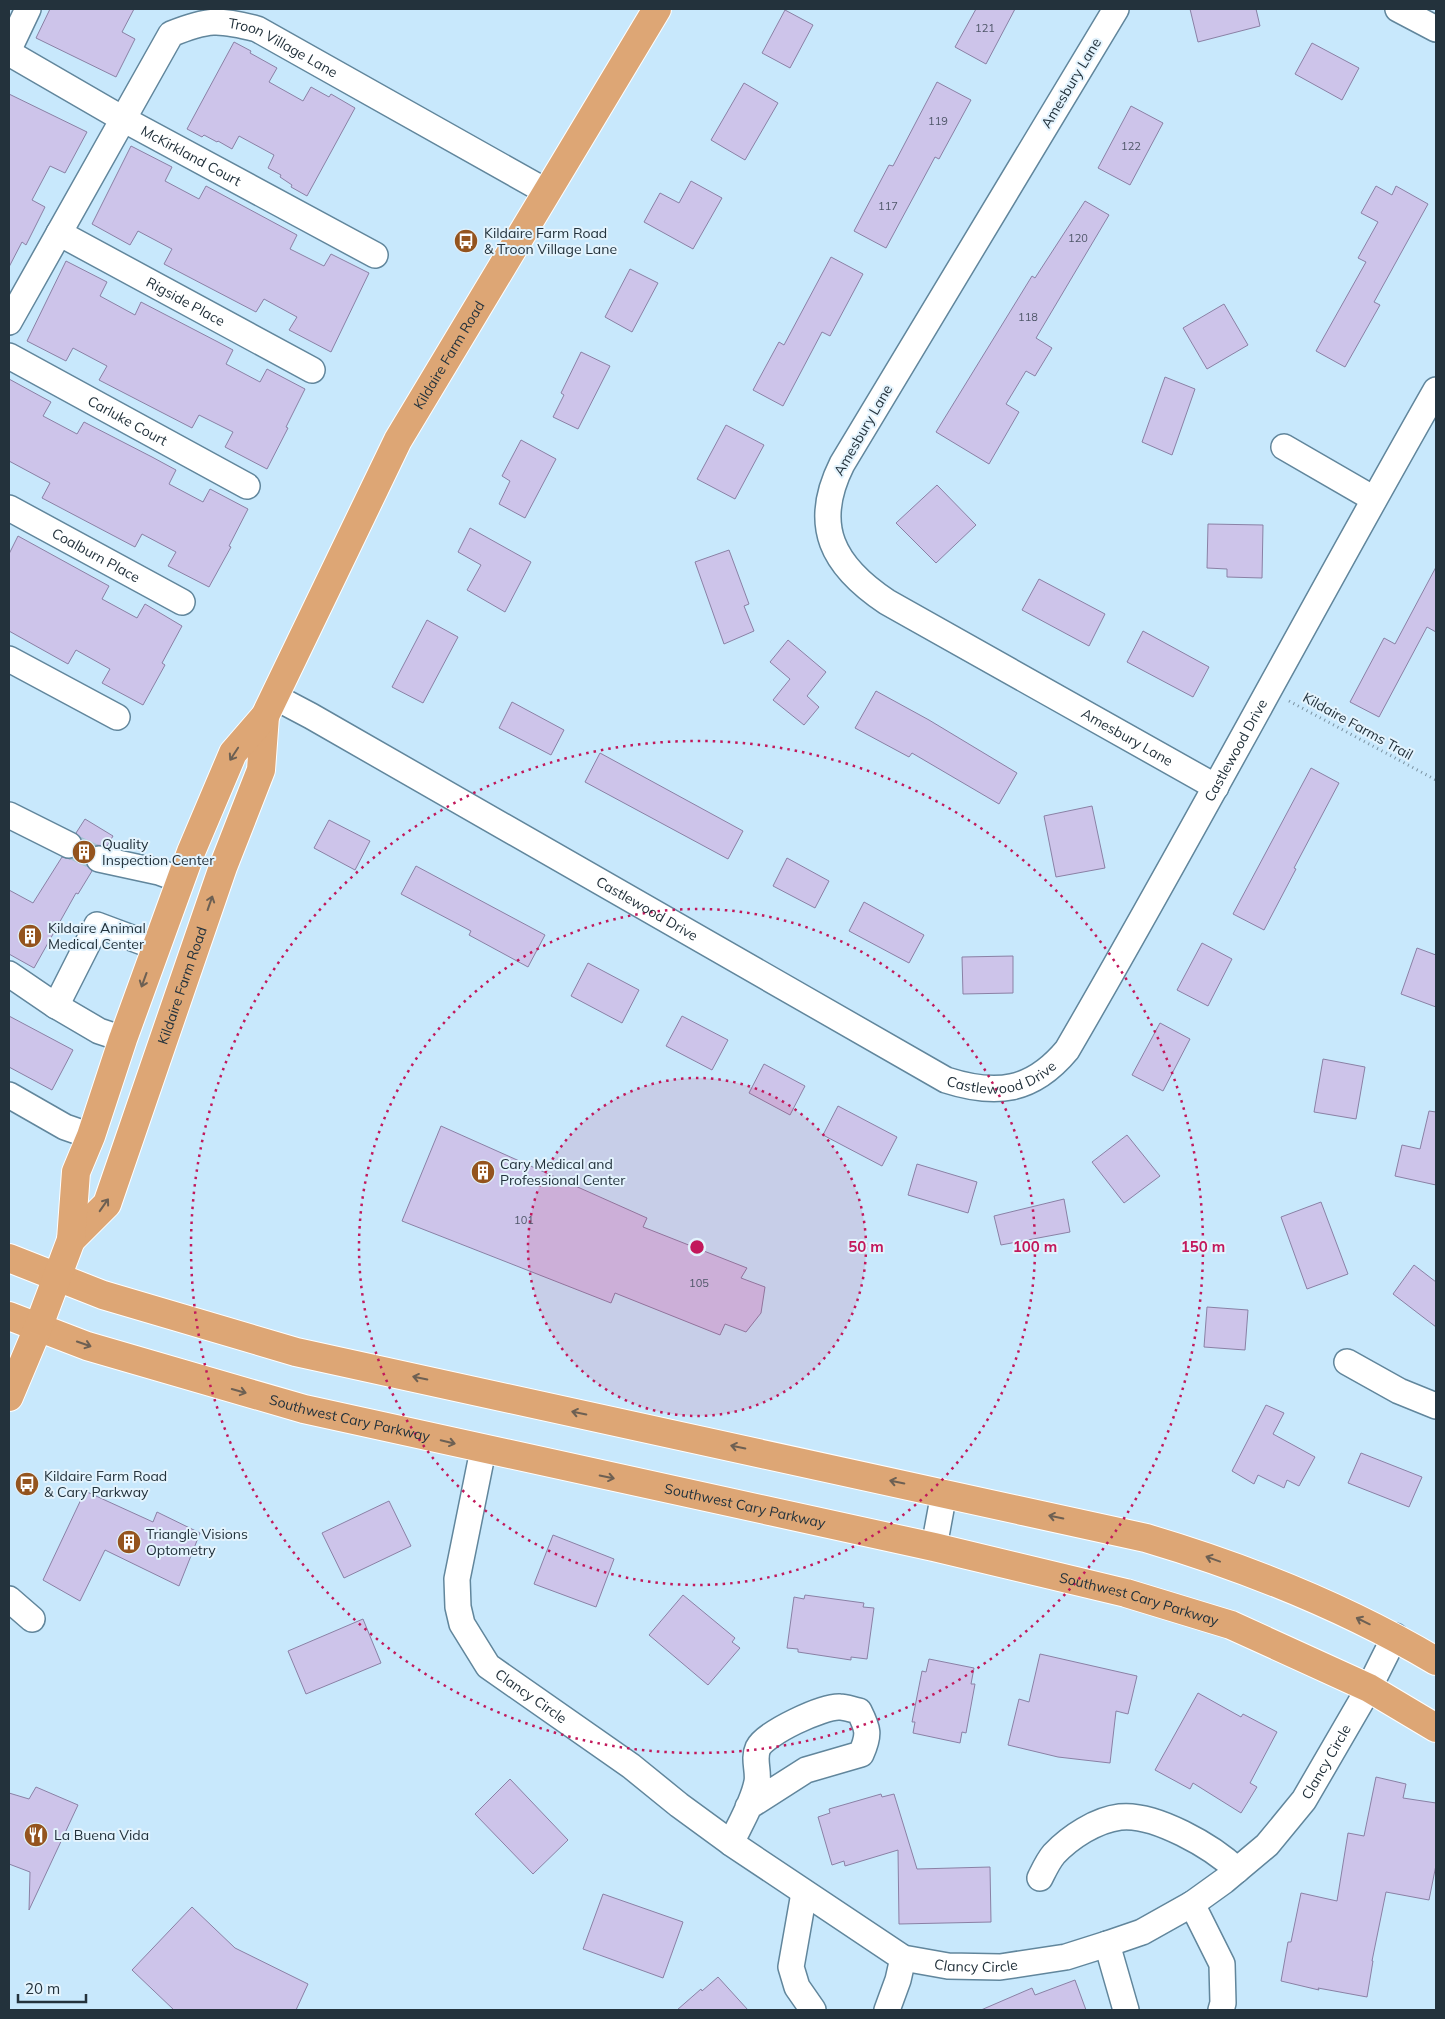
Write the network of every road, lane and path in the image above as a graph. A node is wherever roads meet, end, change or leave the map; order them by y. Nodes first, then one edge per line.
1 (28, 9) edge
2 (657, 9) edge
3 (1116, 9) edge
4 (1398, 9) edge
5 (1436, 29) edge
6 (9, 48) edge
7 (9, 53) edge
8 (123, 119) junction
9 (547, 192) junction
10 (58, 233) junction
11 (376, 255) dead end
12 (9, 322) edge
13 (9, 356) edge
14 (312, 370) dead end
15 (1436, 390) edge
16 (1284, 447) dead end
17 (247, 486) dead end
18 (1374, 499) junction
19 (9, 508) edge
20 (182, 602) dead end
21 (9, 659) edge
22 (1270, 691) junction
23 (270, 707) junction
24 (117, 717) dead end
25 (1436, 780) edge
26 (1216, 787) junction
27 (9, 814) edge
28 (69, 845) tunnel mouth
29 (99, 859) tunnel mouth
30 (181, 880) junction
31 (156, 946) junction
32 (9, 974) edge
33 (56, 1006) junction
34 (123, 1039) junction
35 (9, 1096) edge
36 (91, 1136) junction
37 (71, 1240) junction
38 (9, 1258) edge
39 (56, 1278) junction
40 (9, 1316) edge
41 (38, 1328) junction
42 (1347, 1362) dead end
43 (9, 1397) edge
44 (1436, 1406) edge
45 (483, 1450) junction
46 (944, 1493) junction
47 (934, 1547) junction
48 (9, 1599) edge
49 (9, 1617) edge
50 (1395, 1636) junction
51 (1436, 1661) edge
52 (1369, 1688) junction
53 (1436, 1728) edge
54 (748, 1807) junction
55 (731, 1843) junction
56 (1237, 1870) junction
57 (1040, 1878) dead end
58 (804, 1893) junction
59 (1192, 1904) junction
60 (1107, 1944) junction
61 (903, 1958) junction
62 (813, 2010) edge
63 (887, 2010) edge
64 (1126, 2010) edge
65 (1221, 2010) edge

1 - 6 street
2 - 9 main road, Kildaire Farm Road
3 - 26 street, Amesbury Lane
4 - 5 street
7 - 8 street, McKirkland Court
8 - 9 street, Troon Village Lane
8 - 10 street, Troon Village Lane
8 - 11 street, McKirkland Court
9 - 23 main road, Kildaire Farm Road
10 - 12 street, Troon Village Lane
10 - 14 street, Rigside Place
13 - 17 street, Carluke Court
15 - 18 street, Castlewood Drive
16 - 18 street
18 - 22 street, Castlewood Drive
19 - 20 street, Coalburn Place
21 - 24 street
22 - 25 path, Kildaire Farms Trail
22 - 26 street, Castlewood Drive
23 - 26 street, Castlewood Drive
23 -> 30 main road, Kildaire Farm Road
37 -> 23 main road, Kildaire Farm Road
27 - 28 street
29 - 30 street
30 - 31 main road, Kildaire Farm Road
31 - 33 street
31 -> 34 main road, Kildaire Farm Road
32 - 33 street
33 - 34 street
34 - 36 main road, Kildaire Farm Road
35 - 36 street
36 - 37 main road, Kildaire Farm Road
37 - 39 main road, Kildaire Farm Road
38 - 39 main road
39 - 41 main road, Kildaire Farm Road
46 -> 39 main road
40 - 41 main road, Southwest Cary Parkway
41 - 43 main road, Kildaire Farm Road
41 -> 45 main road, Southwest Cary Parkway
42 - 44 street
45 -> 47 main road, Southwest Cary Parkway
45 - 55 street, Clancy Circle
46 - 47 street
50 -> 46 main road
47 - 52 main road, Southwest Cary Parkway
48 - 49 street
50 - 51 main road
50 - 52 street, Clancy Circle
52 - 53 main road, Southwest Cary Parkway
52 - 56 street, Clancy Circle
54 - 54 street
54 - 55 street
55 - 58 street, Clancy Circle
56 - 57 street
56 - 59 street, Clancy Circle
58 - 61 street, Clancy Circle
58 - 62 street
59 - 60 street, Clancy Circle
59 - 65 street
60 - 61 street, Clancy Circle
60 - 64 street
61 - 63 street

